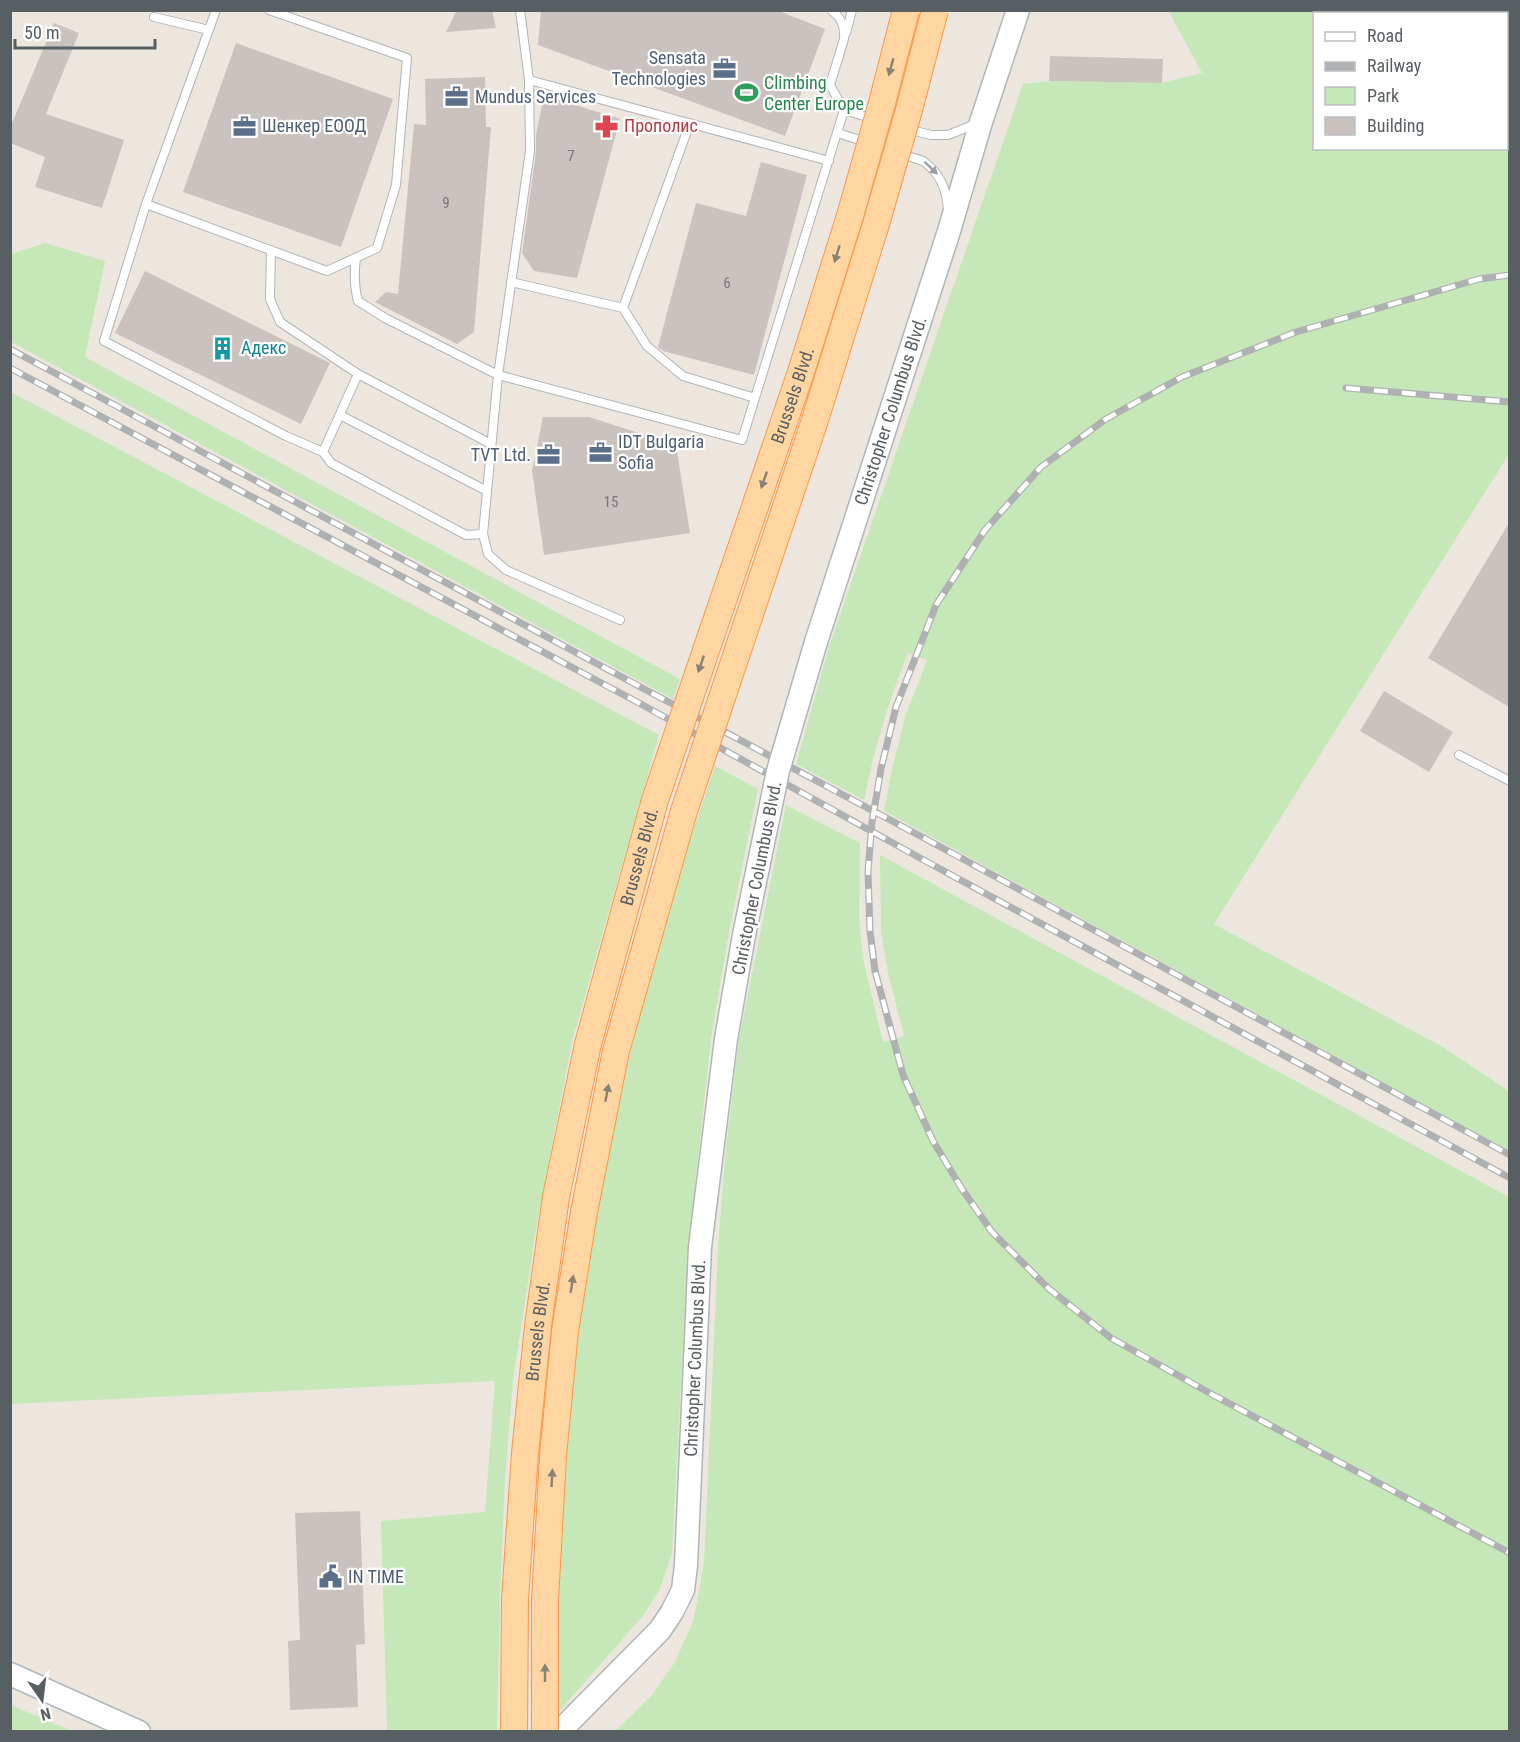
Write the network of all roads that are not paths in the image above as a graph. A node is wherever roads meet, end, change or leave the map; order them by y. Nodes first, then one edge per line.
1 (216, 10) edge
2 (269, 10) edge
3 (520, 10) edge
4 (831, 10) edge
5 (852, 10) edge
6 (906, 10) edge
7 (935, 10) edge
8 (1018, 10) edge
9 (1035, 10) edge
10 (154, 17) dead end
11 (209, 30) junction
12 (844, 39) junction
13 (997, 72) junction
14 (529, 80) junction
15 (844, 110) junction
16 (884, 122) dead end
17 (981, 122) junction
18 (690, 123) junction
19 (896, 125) dead end
20 (838, 133) junction
21 (829, 161) junction
22 (146, 204) junction
23 (949, 231) junction
24 (271, 250) junction
25 (356, 258) junction
26 (511, 282) junction
27 (623, 308) junction
28 (358, 374) junction
29 (498, 375) junction
30 (755, 398) junction
31 (340, 415) junction
32 (491, 444) junction
33 (323, 452) junction
34 (487, 491) junction
35 (483, 534) junction
36 (620, 620) dead end
37 (1459, 755) dead end
38 (1509, 781) edge
39 (10, 1674) edge
40 (140, 1731) edge
41 (514, 1731) edge
42 (545, 1731) edge
43 (559, 1731) edge

1 - 11 lane
2 - 25 lane
3 - 14 lane
4 - 12 lane
5 - 12 lane
6 -> 41 main road, Brussels Blvd., bridge
42 -> 7 main road, Brussels Blvd., bridge
8 - 13 street, Christopher Columbus Blvd.
9 - 13 street
10 - 11 lane
11 - 22 lane
12 - 15 lane
13 - 17 street, Christopher Columbus Blvd.
14 - 18 lane
14 - 26 lane
15 - 16 lane
15 - 20 lane
17 - 19 lane
17 - 23 street, Christopher Columbus Blvd.
18 - 21 lane
18 - 27 lane
20 - 21 lane
20 -> 23 lane
21 - 30 lane
22 - 24 lane
22 - 33 lane
23 - 43 street, Christopher Columbus Blvd., bridge
24 - 25 lane
24 - 28 lane
25 - 29 lane
26 - 27 lane
26 - 29 lane
27 - 30 lane
28 - 31 lane
28 - 32 lane
29 - 30 lane
29 - 32 lane
31 - 33 lane
31 - 34 lane
32 - 34 lane
33 - 35 lane
34 - 35 lane
35 - 36 lane
37 - 38 lane
39 - 40 street

